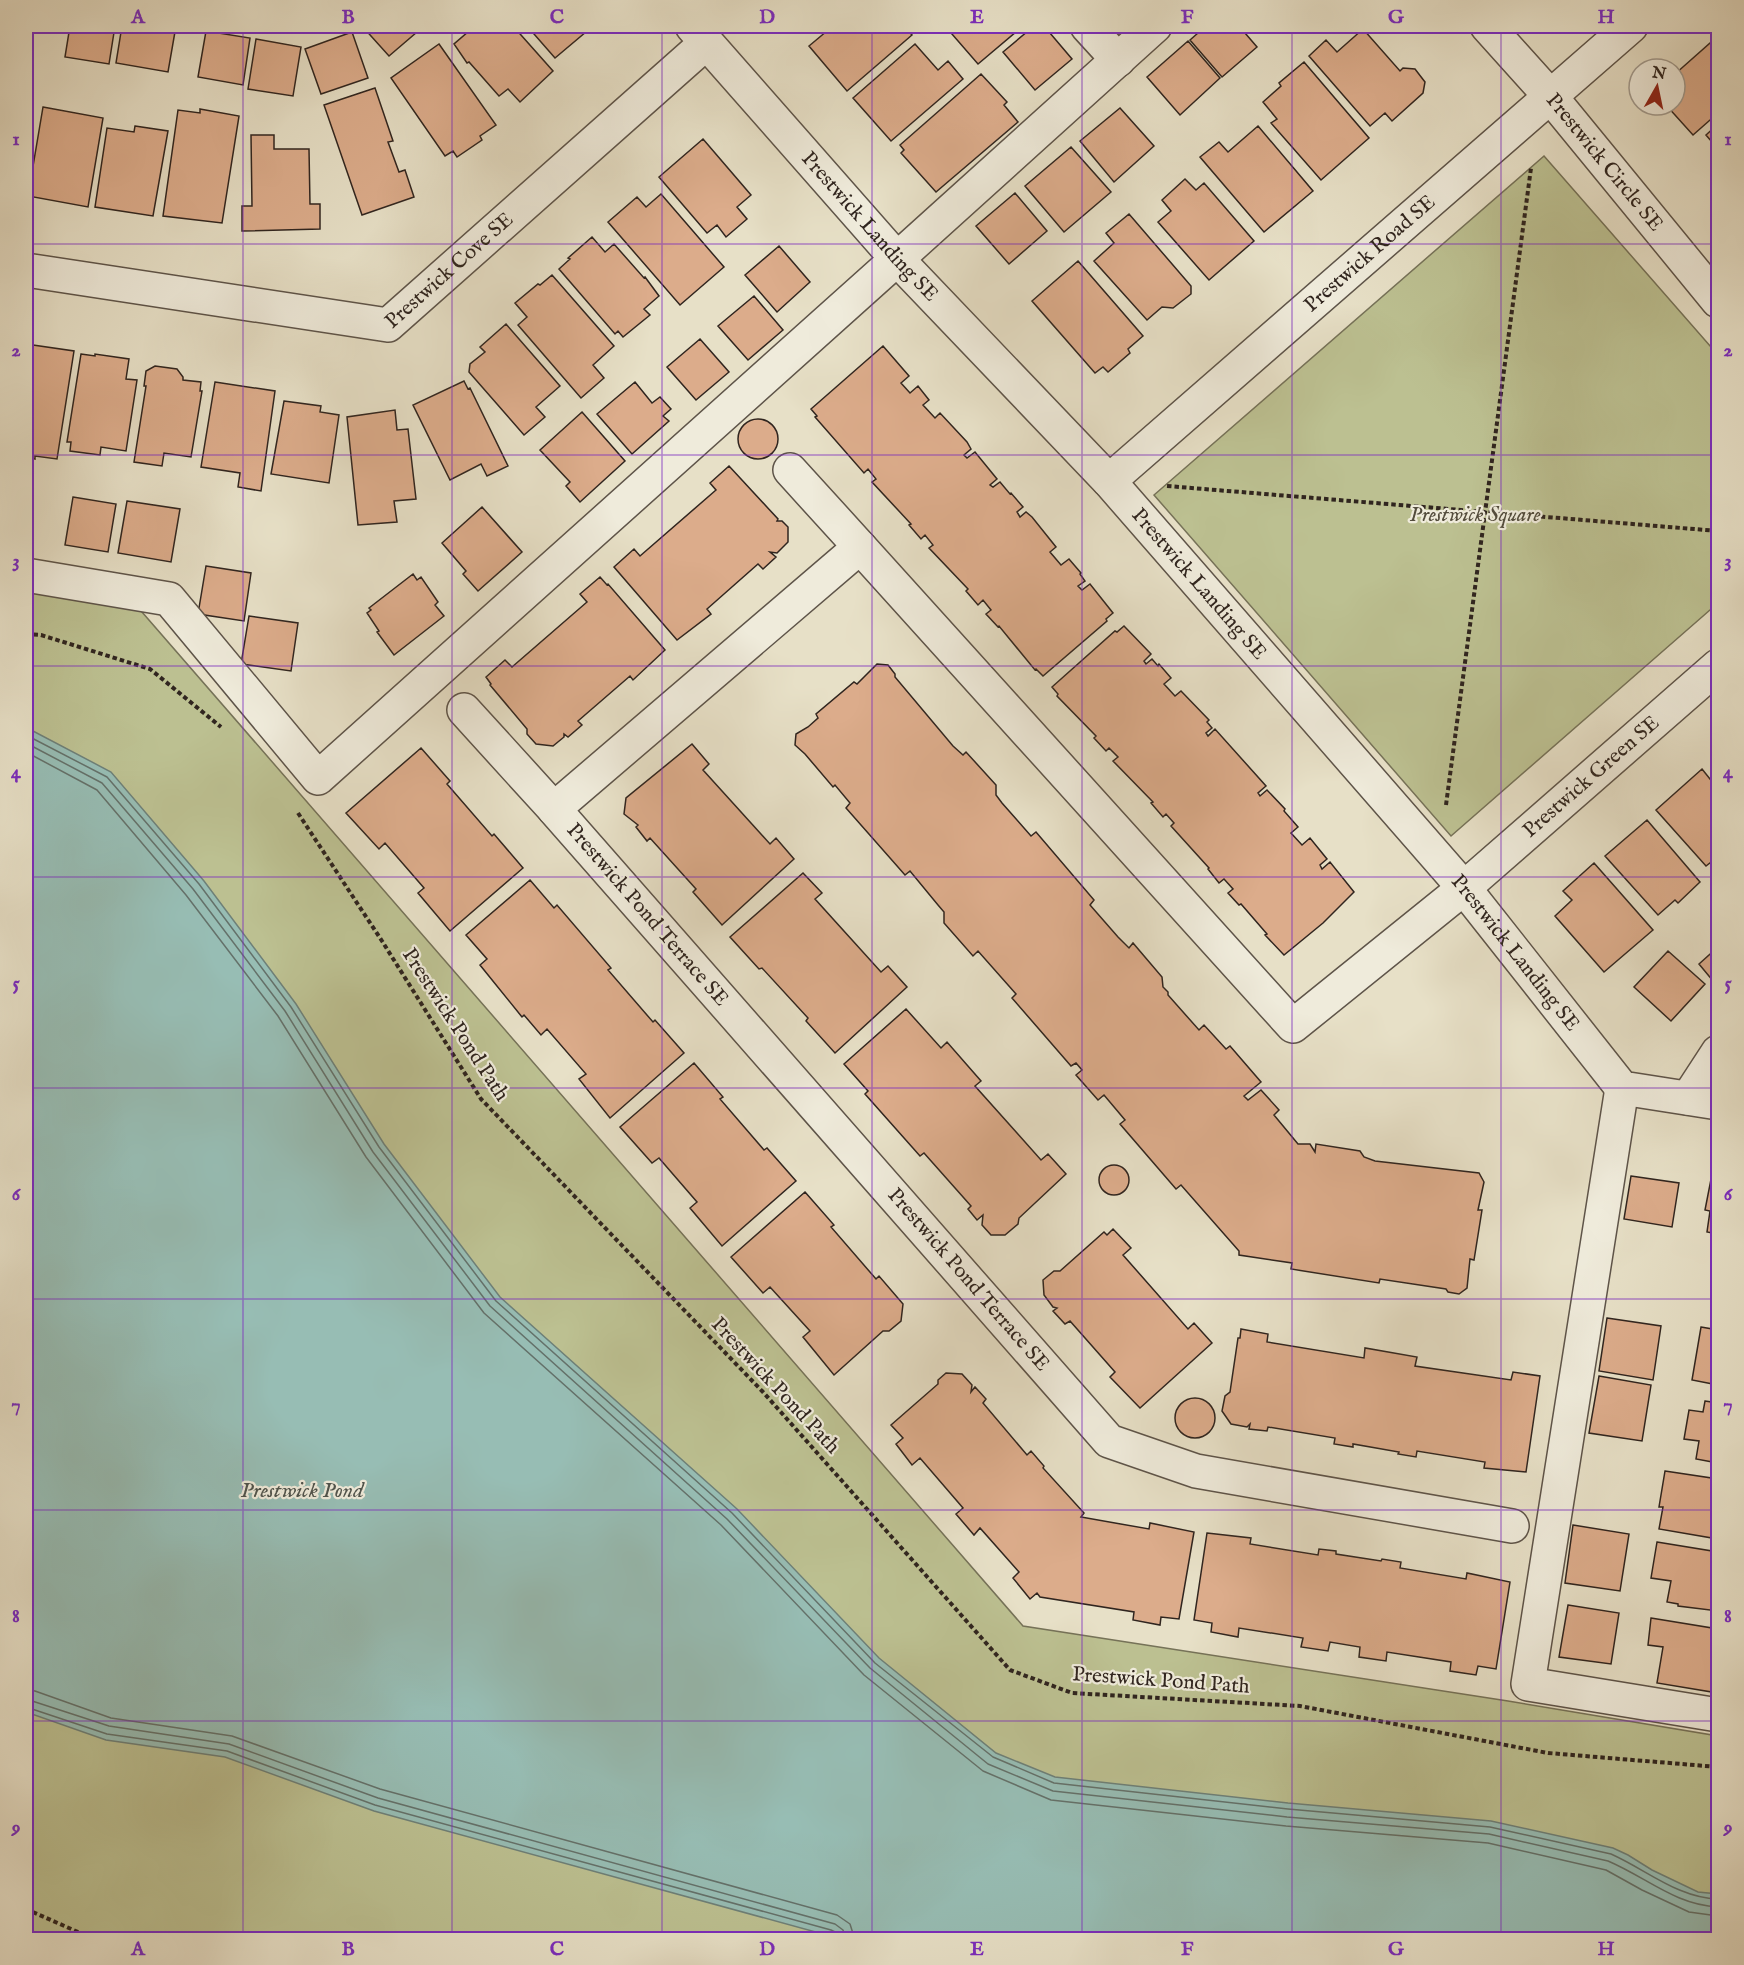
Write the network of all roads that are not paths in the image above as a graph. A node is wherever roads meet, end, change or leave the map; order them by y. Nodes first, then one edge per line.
1 (1087, 26) edge
2 (1155, 26) edge
3 (1487, 26) edge
4 (1631, 26) edge
5 (699, 34) edge
6 (1118, 60) junction
7 (1544, 102) junction
8 (897, 260) junction
9 (26, 270) edge
10 (1719, 301) edge
11 (790, 470) dead end
12 (1109, 481) junction
13 (860, 547) junction
14 (26, 575) edge
15 (1719, 666) edge
16 (464, 710) dead end
17 (554, 809) junction
18 (1464, 888) junction
19 (1719, 1052) edge
20 (1622, 1088) junction
21 (1703, 1101) edge
22 (1512, 1526) dead end
23 (1719, 1715) edge

1 - 6 street
2 - 6 street
3 - 7 street, Prestwick Circle SE
4 - 7 street, Prestwick Road SE
5 - 8 street, Prestwick Landing SE
5 - 9 street, Prestwick Cove SE
6 - 8 street
7 - 10 street, Prestwick Circle SE
7 - 12 street, Prestwick Road SE
8 - 12 street, Prestwick Landing SE
8 - 14 street
11 - 13 street
12 - 18 street, Prestwick Landing SE
13 - 17 street, Prestwick Pond Terrace SE
13 - 18 street
15 - 18 street, Prestwick Green SE
16 - 17 street, Prestwick Pond Terrace SE
17 - 22 street, Prestwick Pond Terrace SE
18 - 20 street, Prestwick Landing SE
19 - 21 street
20 - 21 street
20 - 23 street

